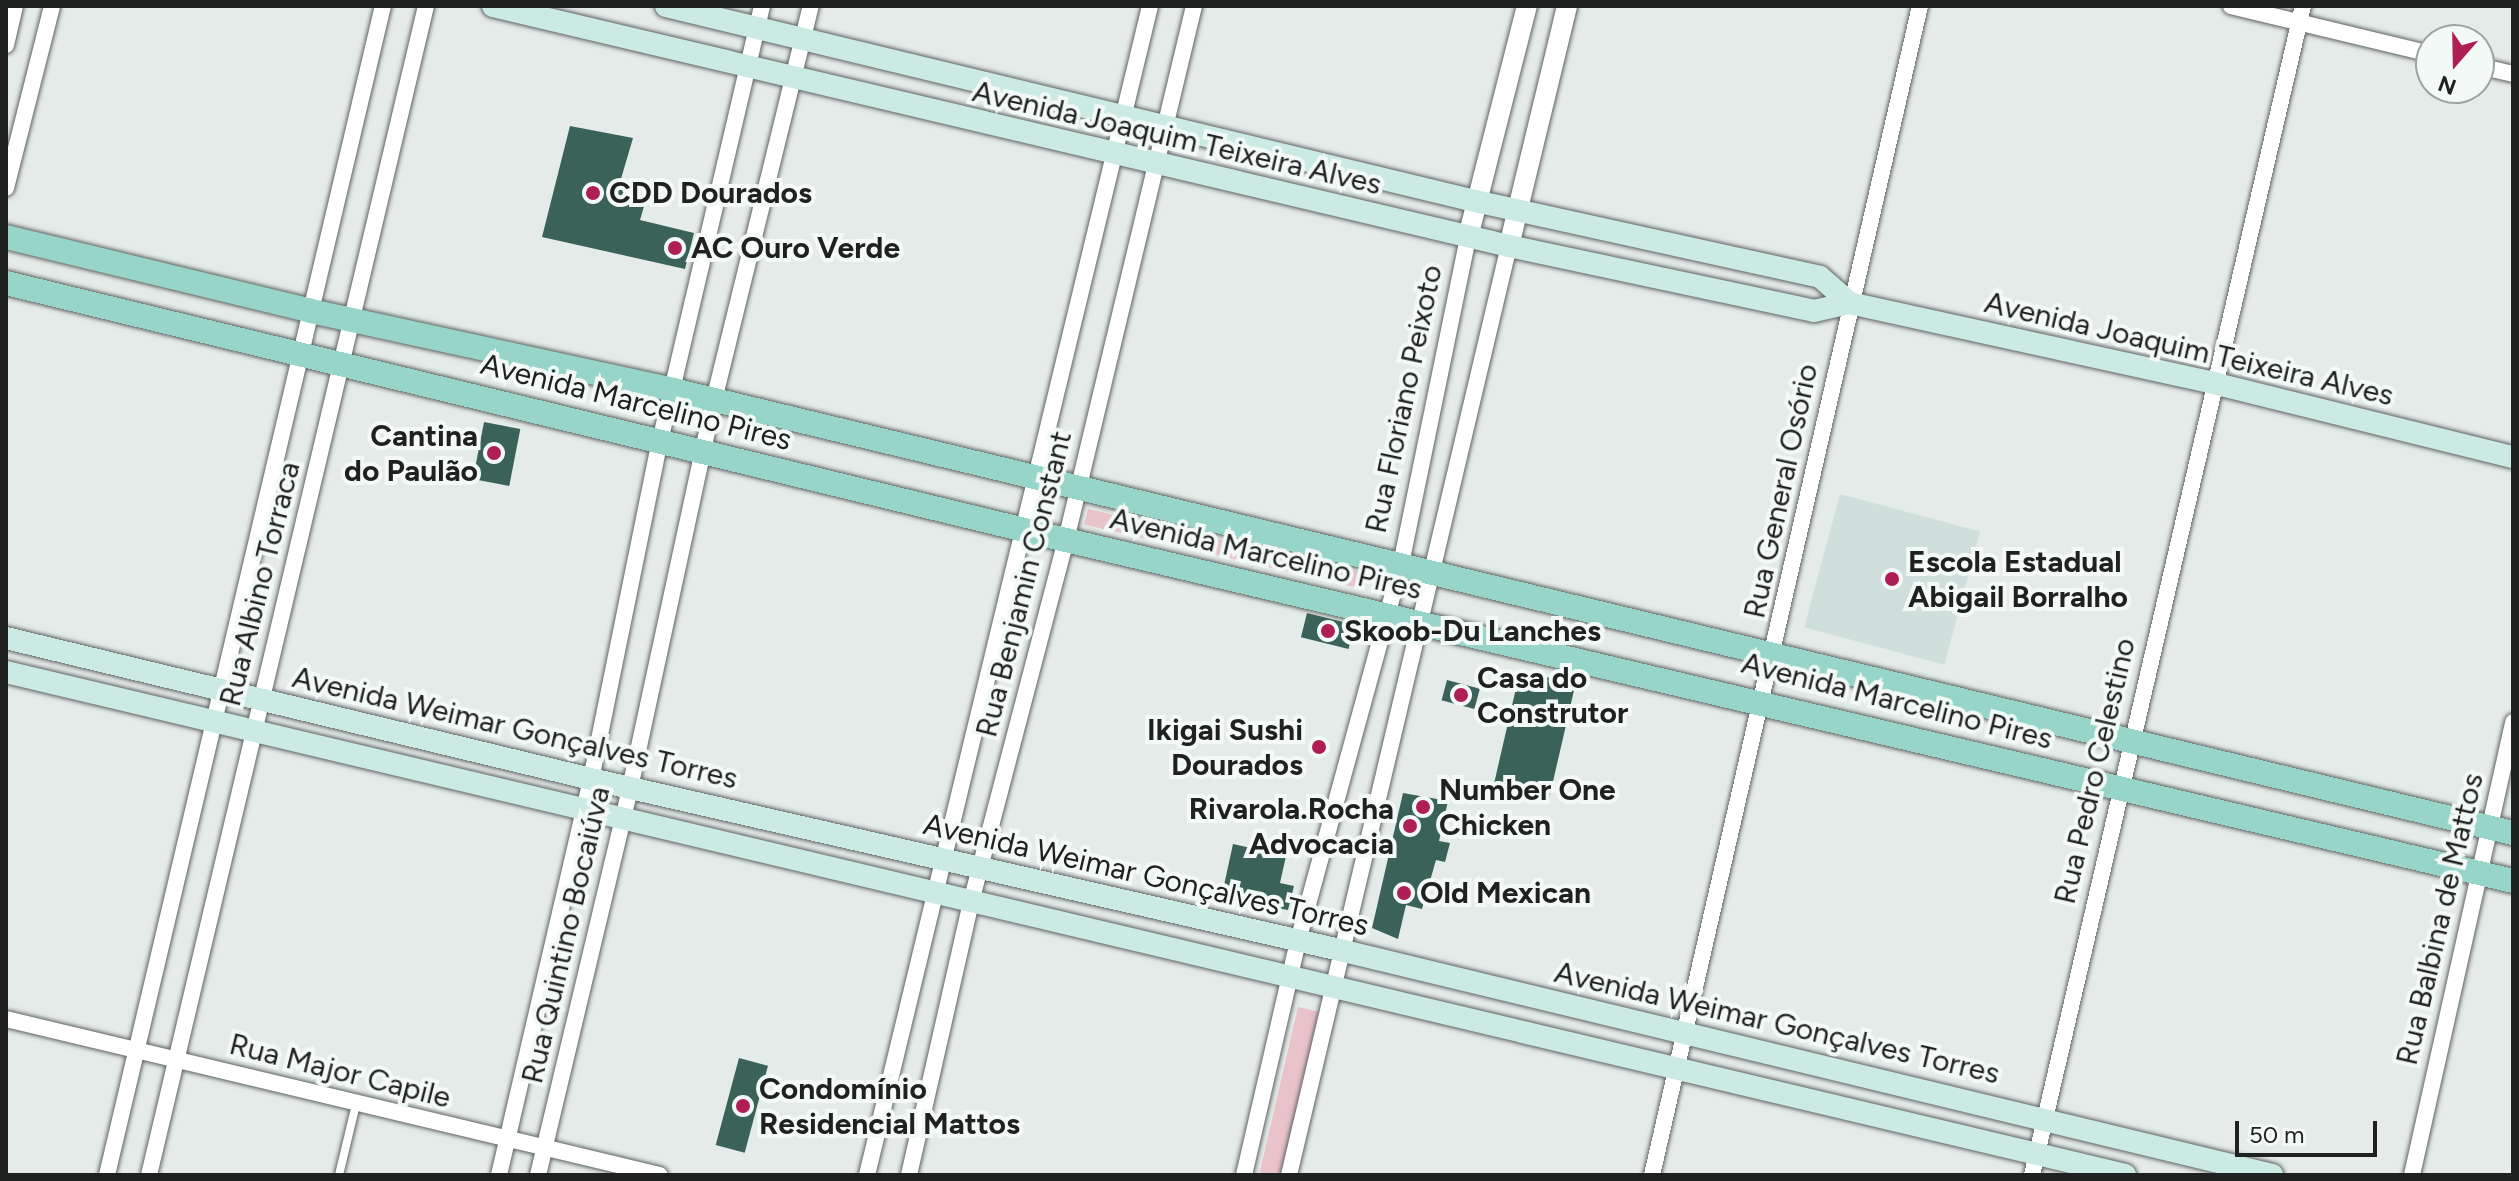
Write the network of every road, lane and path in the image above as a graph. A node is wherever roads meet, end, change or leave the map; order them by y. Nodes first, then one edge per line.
1 (15, 6) edge
2 (52, 6) edge
3 (383, 6) edge
4 (426, 6) edge
5 (493, 6) edge
6 (666, 6) edge
7 (811, 6) edge
8 (1150, 6) edge
9 (1194, 6) edge
10 (1527, 6) edge
11 (1567, 6) edge
12 (1920, 6) edge
13 (2231, 6) edge
14 (2302, 14) edge
15 (759, 17) edge
16 (803, 39) junction
17 (6, 45) edge
18 (2415, 49) edge
19 (749, 70) junction
20 (792, 78) junction
21 (1123, 116) junction
22 (1164, 127) junction
23 (1115, 155) junction
24 (1156, 166) junction
25 (6, 188) edge
26 (1475, 201) junction
27 (1518, 211) junction
28 (6, 237) edge
29 (1468, 237) junction
30 (1509, 246) junction
31 (6, 283) edge
32 (1850, 303) junction
33 (311, 311) junction
34 (352, 319) junction
35 (302, 354) junction
36 (342, 364) junction
37 (2217, 384) junction
38 (673, 390) junction
39 (714, 400) junction
40 (660, 441) junction
41 (703, 450) junction
42 (2513, 457) edge
43 (1038, 480) junction
44 (1077, 490) junction
45 (1027, 530) junction
46 (1066, 540) junction
47 (1401, 564) junction
48 (1435, 573) junction
49 (1387, 615) junction
50 (1421, 623) junction
51 (6, 638) edge
52 (1774, 654) junction
53 (6, 672) edge
54 (223, 690) junction
55 (263, 699) junction
56 (1763, 701) junction
57 (2513, 722) edge
58 (215, 723) junction
59 (253, 730) junction
60 (2129, 739) junction
61 (591, 779) junction
62 (630, 788) junction
63 (2121, 788) junction
64 (584, 811) junction
65 (623, 819) junction
66 (2489, 827) junction
67 (2513, 833) edge
68 (944, 860) junction
69 (980, 868) junction
70 (2480, 873) junction
71 (2513, 881) edge
72 (934, 893) junction
73 (971, 902) junction
74 (1298, 941) junction
75 (1340, 950) junction
76 (1290, 973) junction
77 (1333, 983) junction
78 (6, 1019) edge
79 (1685, 1033) junction
80 (138, 1050) junction
81 (177, 1059) junction
82 (1676, 1068) junction
83 (356, 1104) junction
84 (2045, 1118) junction
85 (507, 1140) junction
86 (544, 1148) junction
87 (2034, 1164) edge
88 (107, 1175) edge
89 (149, 1175) edge
90 (339, 1175) edge
91 (499, 1175) edge
92 (538, 1175) edge
93 (660, 1175) edge
94 (867, 1175) edge
95 (909, 1175) edge
96 (1244, 1175) edge
97 (1289, 1175) edge
98 (1652, 1175) edge
99 (2125, 1175) edge
100 (2272, 1175) edge
101 (2412, 1175) edge

1 - 17 street
2 - 25 street
3 - 33 street, Rua Albino Torraca
4 - 34 street, Rua Albino Torraca
5 - 19 main road, Avenida Joaquim Teixeira Alves
6 - 15 main road, Avenida Joaquim Teixeira Alves
7 - 16 street, Rua Quintino Bocaiúva
8 - 21 street, Rua Benjamin Constant
9 - 22 street, Rua Benjamin Constant
10 - 26 street, Rua Floriano Peixoto
11 - 27 street
12 - 32 street, Rua General Osório
13 - 14 street
14 - 18 street
14 - 37 street, Rua Pedro Celestino
15 - 16 main road, Avenida Joaquim Teixeira Alves
15 - 19 street, Rua Quintino Bocaiúva
16 - 20 street, Rua Quintino Bocaiúva
16 - 21 main road, Avenida Joaquim Teixeira Alves
19 - 20 main road, Avenida Joaquim Teixeira Alves
19 - 38 street, Rua Quintino Bocaiúva
20 - 23 main road, Avenida Joaquim Teixeira Alves
20 - 39 street, Rua Quintino Bocaiúva
21 - 22 main road, Avenida Joaquim Teixeira Alves
21 - 23 street, Rua Benjamin Constant
22 - 24 street, Rua Benjamin Constant
22 - 26 main road, Avenida Joaquim Teixeira Alves
23 - 24 main road, Avenida Joaquim Teixeira Alves
23 - 43 street, Rua Benjamin Constant
24 - 29 main road, Avenida Joaquim Teixeira Alves
24 - 44 street, Rua Benjamin Constant
26 - 27 main road, Avenida Joaquim Teixeira Alves
26 - 29 street, Rua Floriano Peixoto
27 - 30 street
27 - 32 main road, Avenida Joaquim Teixeira Alves
28 - 33 main road, Avenida Marcelino Pires
29 - 30 main road, Avenida Joaquim Teixeira Alves
29 - 47 street, Rua Floriano Peixoto
30 - 32 main road, Avenida Joaquim Teixeira Alves
30 - 48 street
31 - 35 main road, Avenida Marcelino Pires
32 - 37 main road, Avenida Joaquim Teixeira Alves
32 - 52 street, Rua General Osório
33 - 34 main road, Avenida Marcelino Pires
33 - 35 street, Rua Albino Torraca
34 - 36 street, Rua Albino Torraca
34 - 38 main road, Avenida Marcelino Pires
35 - 36 main road, Avenida Marcelino Pires
35 - 54 street, Rua Albino Torraca
36 - 40 main road, Avenida Marcelino Pires
36 - 55 street, Rua Albino Torraca
37 - 42 main road, Avenida Joaquim Teixeira Alves
37 - 60 street, Rua Pedro Celestino
38 - 39 main road, Avenida Marcelino Pires
38 - 40 street, Rua Quintino Bocaiúva
39 - 41 street, Rua Quintino Bocaiúva
39 - 43 main road, Avenida Marcelino Pires
40 - 41 main road, Avenida Marcelino Pires
40 - 61 street, Rua Quintino Bocaiúva
41 - 45 main road, Avenida Marcelino Pires
41 - 62 street, Rua Quintino Bocaiúva
43 - 44 main road, Avenida Marcelino Pires
43 - 45 street, Rua Benjamin Constant
44 - 46 street, Rua Benjamin Constant
44 - 47 main road, Avenida Marcelino Pires
45 - 46 main road, Avenida Marcelino Pires
45 - 68 street, Rua Benjamin Constant
46 - 49 main road, Avenida Marcelino Pires
46 - 69 street, Rua Benjamin Constant
47 - 48 main road, Avenida Marcelino Pires
47 - 49 street, Rua Floriano Peixoto
48 - 50 street
48 - 52 main road, Avenida Marcelino Pires
49 - 50 main road, Avenida Marcelino Pires
49 - 74 street, Rua Floriano Peixoto
50 - 56 main road, Avenida Marcelino Pires
50 - 75 street
51 - 54 main road, Avenida Weimar Gonçalves Torres
52 - 56 street, Rua General Osório
52 - 60 main road, Avenida Marcelino Pires
53 - 58 main road, Avenida Weimar Gonçalves Torres
54 - 55 main road, Avenida Weimar Gonçalves Torres
54 - 58 street, Rua Albino Torraca
55 - 59 street, Rua Albino Torraca
55 - 61 main road, Avenida Weimar Gonçalves Torres
56 - 63 main road, Avenida Marcelino Pires
56 - 79 street, Rua General Osório
57 - 66 street, Rua Balbina de Mattos
58 - 59 main road, Avenida Weimar Gonçalves Torres
58 - 80 street, Rua Albino Torraca
59 - 64 main road, Avenida Weimar Gonçalves Torres
59 - 81 street, Rua Albino Torraca
60 - 63 street, Rua Pedro Celestino
60 - 66 main road, Avenida Marcelino Pires
61 - 62 main road, Avenida Weimar Gonçalves Torres
61 - 64 street, Rua Quintino Bocaiúva
62 - 65 street, Rua Quintino Bocaiúva
62 - 68 main road, Avenida Weimar Gonçalves Torres
63 - 70 main road, Avenida Marcelino Pires
63 - 84 street, Rua Pedro Celestino
64 - 65 main road, Avenida Weimar Gonçalves Torres
64 - 85 street, Rua Quintino Bocaiúva
65 - 72 main road, Avenida Weimar Gonçalves Torres
65 - 86 street, Rua Quintino Bocaiúva
66 - 67 main road, Avenida Marcelino Pires
66 - 70 street, Rua Balbina de Mattos
68 - 69 main road, Avenida Weimar Gonçalves Torres
68 - 72 street, Rua Benjamin Constant
69 - 73 street, Rua Benjamin Constant
69 - 74 main road, Avenida Weimar Gonçalves Torres
70 - 71 main road, Avenida Marcelino Pires
70 - 101 street, Rua Balbina de Mattos
72 - 73 main road, Avenida Weimar Gonçalves Torres
72 - 94 street, Rua Benjamin Constant
73 - 76 main road, Avenida Weimar Gonçalves Torres
73 - 95 street, Rua Benjamin Constant
74 - 75 main road, Avenida Weimar Gonçalves Torres
74 - 76 street, Rua Floriano Peixoto
75 - 77 street
75 - 79 main road, Avenida Weimar Gonçalves Torres
76 - 77 main road, Avenida Weimar Gonçalves Torres
76 - 96 street, Rua Floriano Peixoto
77 - 82 main road, Avenida Weimar Gonçalves Torres
77 - 97 street
78 - 80 street, Rua Major Capile
79 - 82 street, Rua General Osório
79 - 84 main road, Avenida Weimar Gonçalves Torres
80 - 81 street, Rua Major Capile
80 - 88 street, Rua Albino Torraca
81 - 83 street, Rua Major Capile
81 - 89 street, Rua Albino Torraca
82 - 87 main road, Avenida Weimar Gonçalves Torres
82 - 98 street, Rua General Osório
83 - 85 street, Rua Major Capile
83 - 90 lane
84 - 87 street, Rua Pedro Celestino
84 - 100 main road, Avenida Weimar Gonçalves Torres
85 - 86 street, Rua Major Capile
85 - 91 street, Rua Quintino Bocaiúva
86 - 92 street, Rua Quintino Bocaiúva
86 - 93 street, Rua Major Capile
87 - 99 main road, Avenida Weimar Gonçalves Torres

